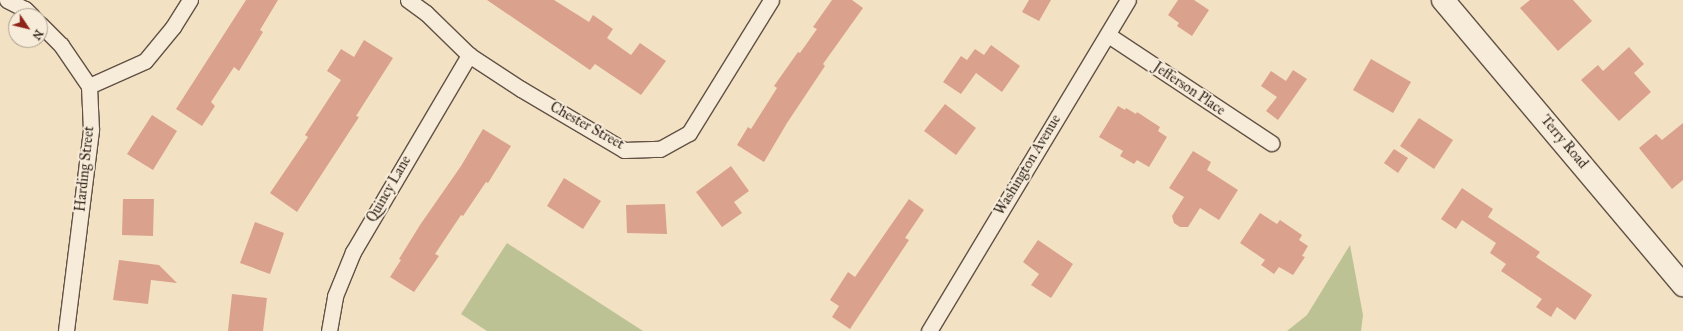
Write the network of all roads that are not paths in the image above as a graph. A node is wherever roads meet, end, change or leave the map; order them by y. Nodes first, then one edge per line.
1 (7, 0) edge
2 (190, 0) edge
3 (408, 0) edge
4 (771, 0) edge
5 (1128, 0) edge
6 (1443, 0) edge
7 (23, 8) edge
8 (48, 32) edge
9 (1108, 35) junction
10 (469, 55) junction
11 (89, 86) junction
12 (1271, 143) dead end
13 (1683, 285) edge
14 (66, 331) edge
15 (329, 331) edge
16 (929, 331) edge

1 - 7 street
2 - 11 street
3 - 10 street, Chester Street
4 - 10 street, Chester Street
5 - 9 street, Washington Avenue
6 - 13 street, Terry Road
8 - 11 street
9 - 12 street, Jefferson Place
9 - 16 street, Washington Avenue
10 - 15 street, Quincy Lane
11 - 14 street, Harding Street

